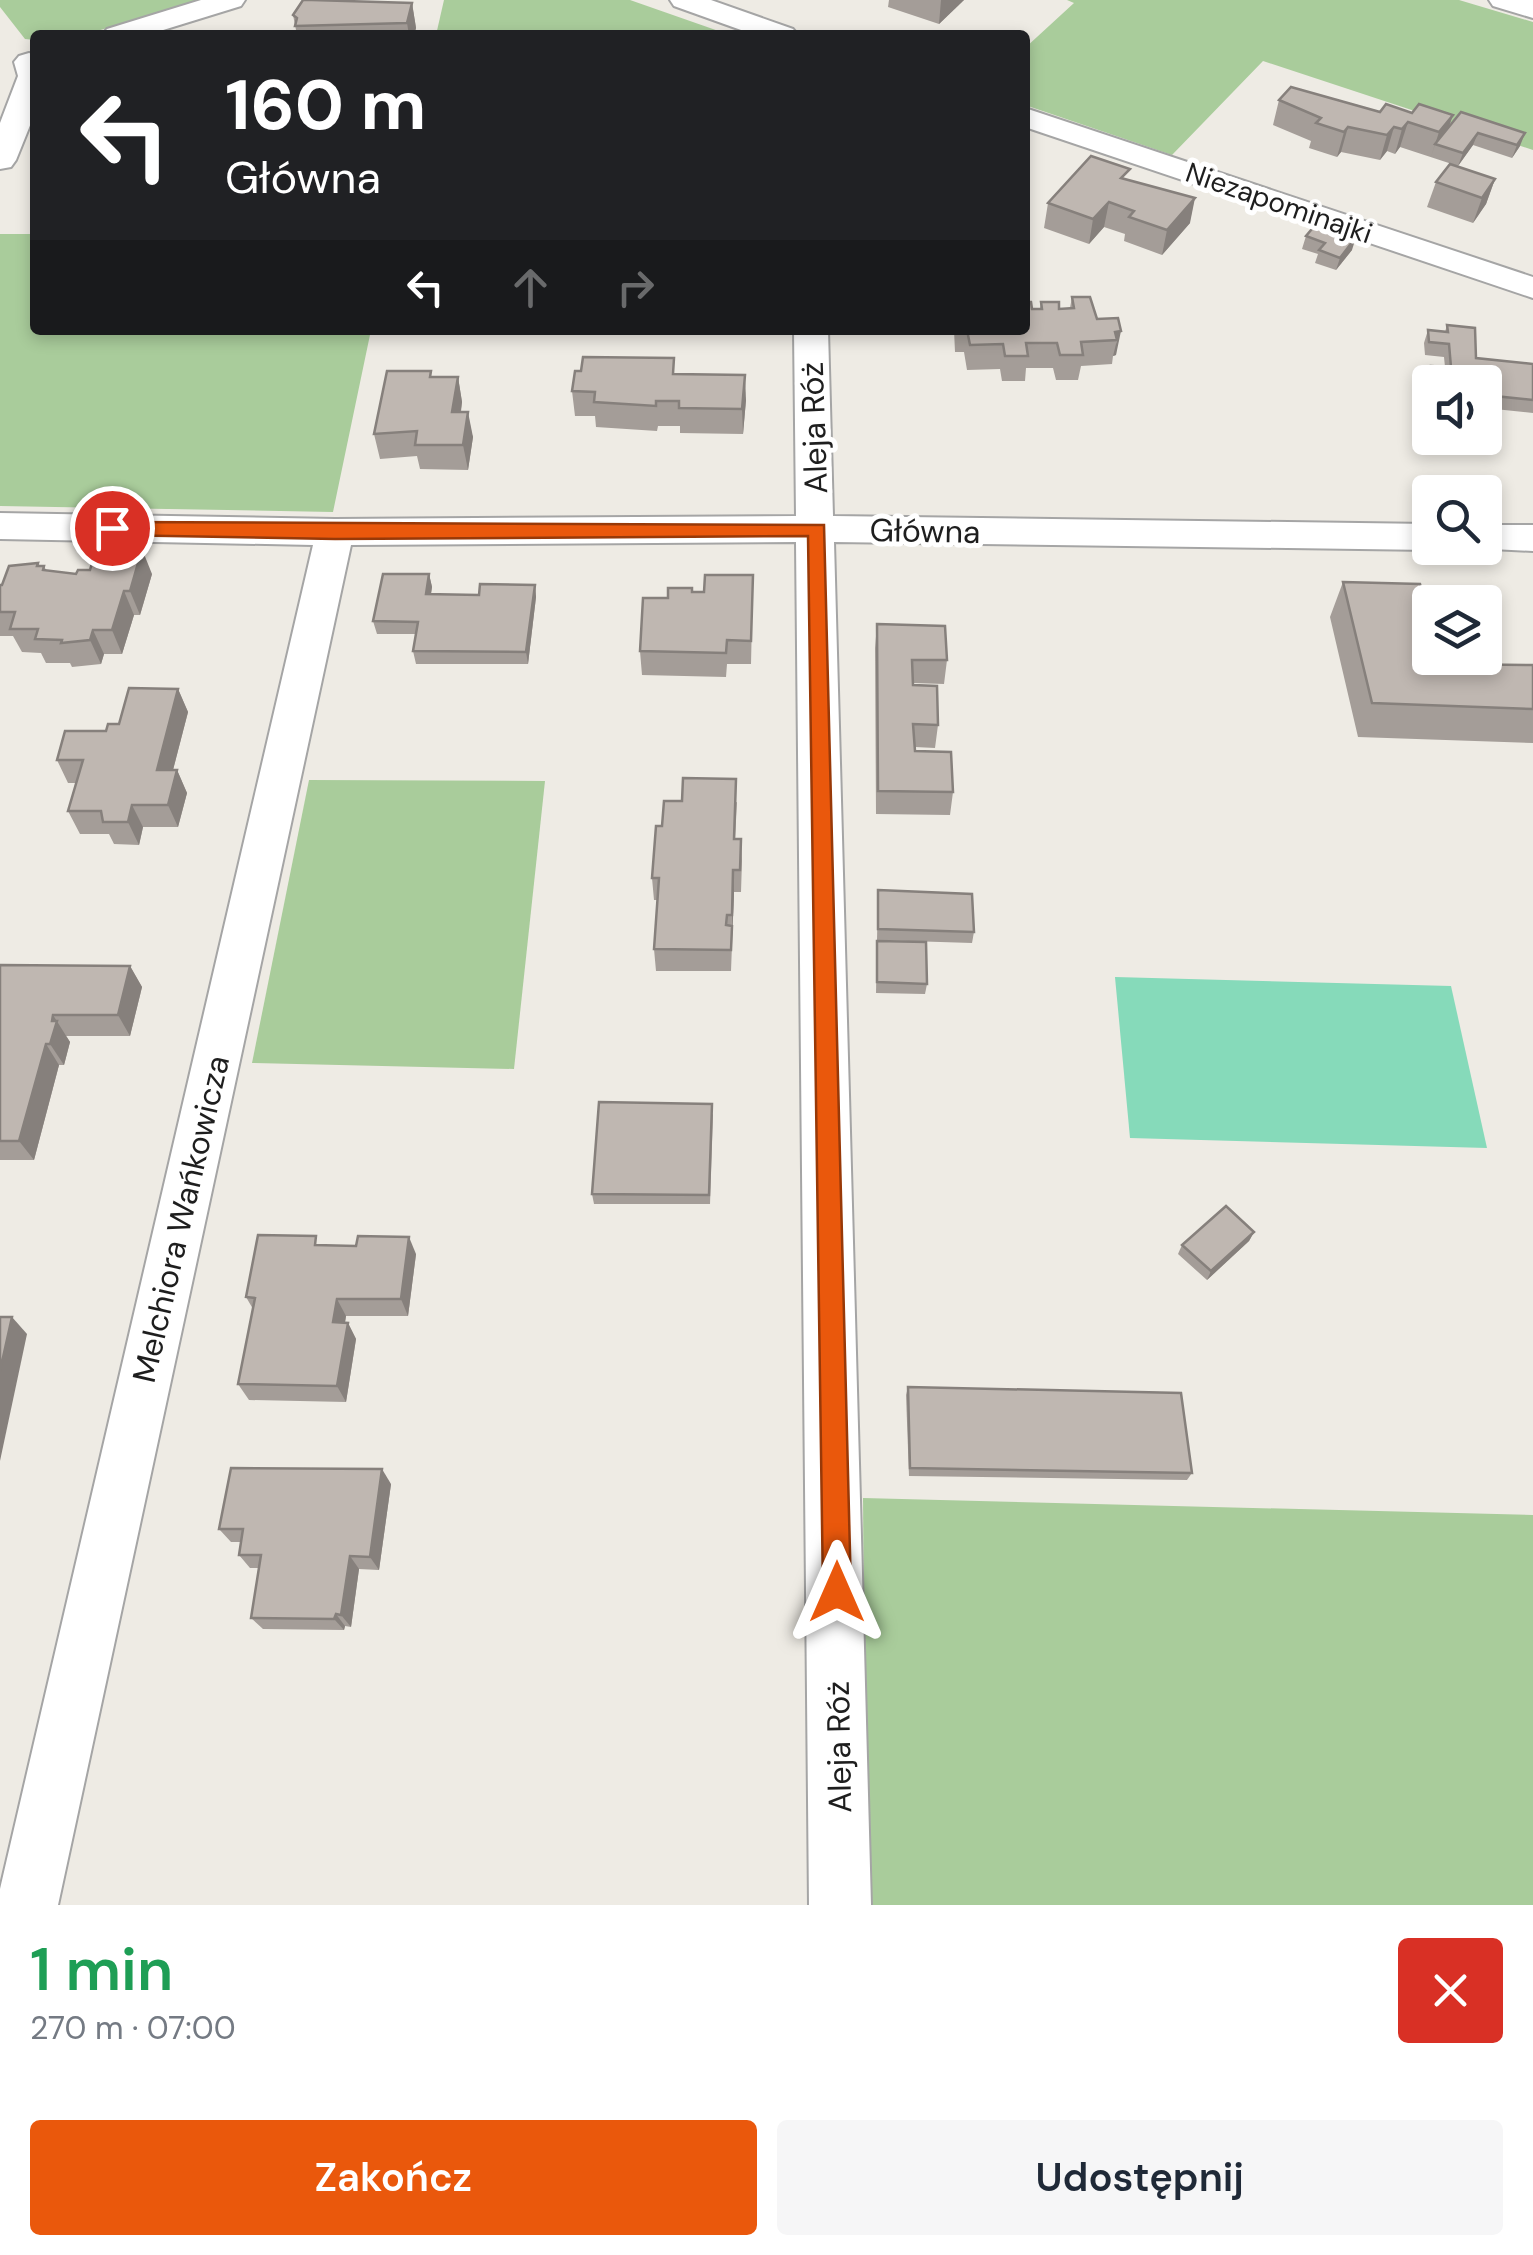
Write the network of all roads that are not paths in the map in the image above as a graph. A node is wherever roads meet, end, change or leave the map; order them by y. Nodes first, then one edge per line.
1 (231, 0) edge
2 (684, 0) edge
3 (1503, 0) edge
4 (1533, 9) edge
5 (133, 30) edge
6 (769, 30) edge
7 (30, 88) edge
8 (1030, 119) edge
9 (0, 160) edge
10 (1533, 288) edge
11 (811, 335) edge
12 (0, 526) edge
13 (818, 529) junction
14 (335, 532) junction
15 (1412, 537) edge
16 (1502, 538) edge
17 (1533, 538) edge
18 (27, 1905) edge
19 (840, 1905) edge

1 - 5 street
2 - 6 street
3 - 4 street
7 - 9 street
8 - 10 street, Niezapominajki
11 - 13 street, Aleja Róż
12 - 14 street, Główna
13 - 14 street, Główna
13 - 15 street, Główna
13 - 19 street, Aleja Róż
14 - 18 street, Melchiora Wańkowicza
16 - 17 street

